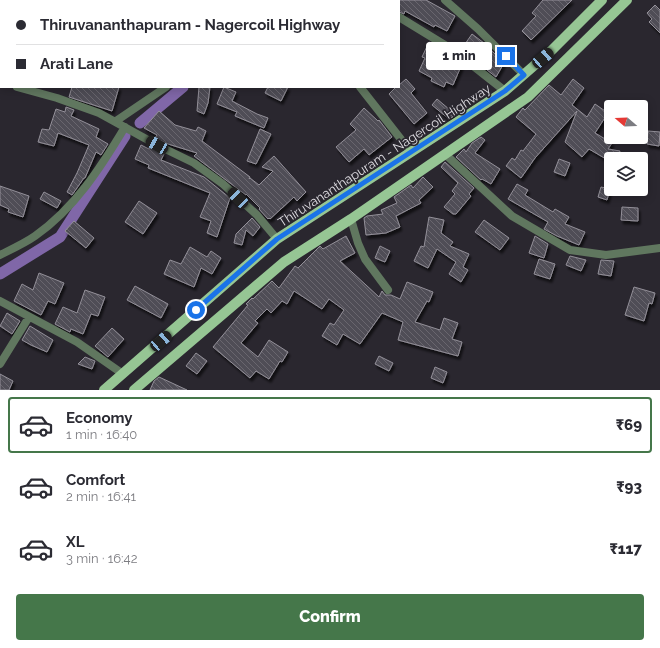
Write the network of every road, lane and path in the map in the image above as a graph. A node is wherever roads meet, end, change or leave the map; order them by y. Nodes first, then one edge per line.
1 (445, 0) edge
2 (602, 0) edge
3 (627, 0) edge
4 (400, 18) edge
5 (524, 75) junction
6 (21, 88) edge
7 (165, 88) edge
8 (361, 88) edge
9 (505, 91) junction
10 (116, 121) junction
11 (125, 127) junction
12 (411, 152) junction
13 (445, 154) junction
14 (351, 219) junction
15 (277, 239) junction
16 (660, 248) edge
17 (0, 255) edge
18 (388, 290) dead end
19 (0, 301) edge
20 (29, 317) junction
21 (0, 364) edge
22 (123, 374) junction
23 (104, 390) edge
24 (134, 390) edge

1 - 5 street
2 - 5 main road, Thiruvananthapuram - Nagercoil Highway
3 - 13 main road
4 - 9 street
5 - 9 main road, Thiruvananthapuram - Nagercoil Highway
6 - 10 street
7 - 10 street
8 - 12 street
9 - 12 main road, Thiruvananthapuram - Nagercoil Highway
10 - 11 street
11 - 15 street
11 - 17 street
12 - 15 main road, Thiruvananthapuram - Nagercoil Highway
13 - 14 main road
13 - 16 street
14 - 18 street
14 - 24 main road
15 - 22 main road, Thiruvananthapuram - Nagercoil Highway
19 - 20 street
20 - 21 street
20 - 22 street
22 - 23 main road, Thiruvananthapuram - Nagercoil Highway

